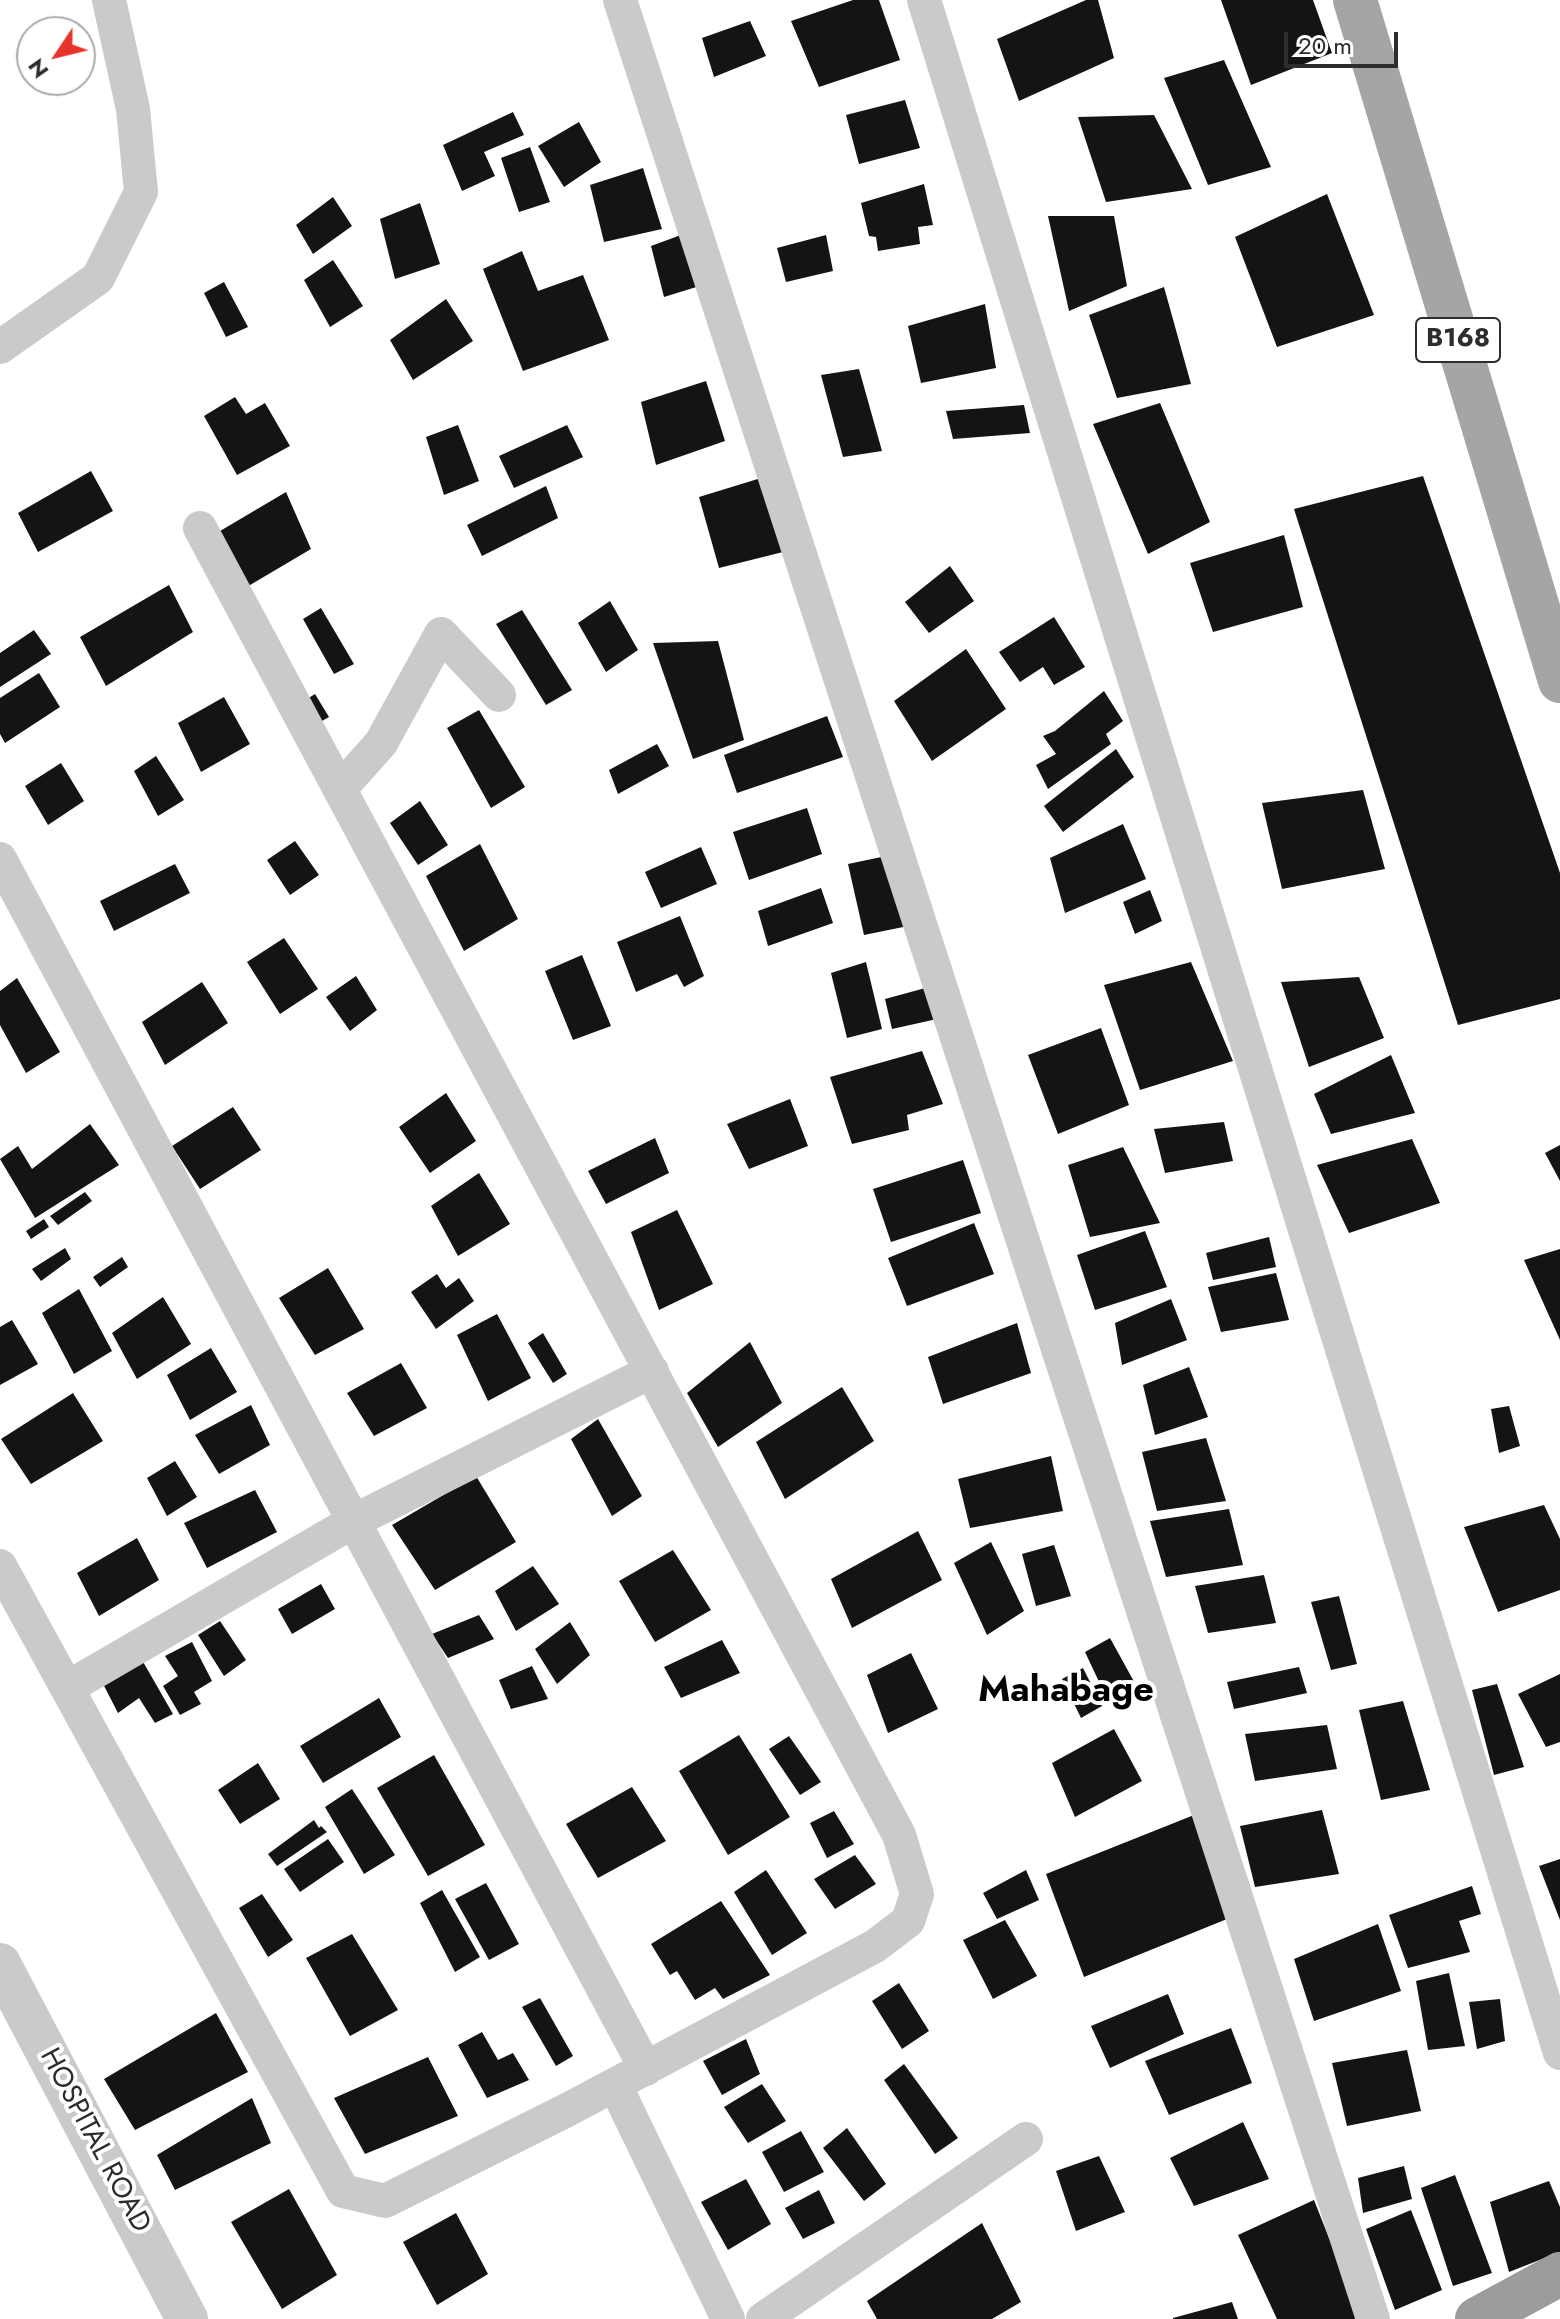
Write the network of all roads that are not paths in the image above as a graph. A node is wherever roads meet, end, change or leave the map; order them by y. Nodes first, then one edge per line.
1 (109, 0) edge
2 (620, 0) edge
3 (924, 0) edge
4 (1355, 0) edge
5 (0, 347) edge
6 (200, 528) dead end
7 (1560, 681) edge
8 (499, 695) dead end
9 (340, 789) junction
10 (0, 859) edge
11 (652, 1371) junction
12 (354, 1521) junction
13 (0, 1566) edge
14 (67, 1688) junction
15 (0, 1964) edge
16 (1560, 2053) edge
17 (646, 2069) junction
18 (615, 2085) junction
19 (1026, 2139) dead end
20 (1560, 2274) edge
21 (187, 2319) edge
22 (728, 2319) edge
23 (763, 2319) edge
24 (1373, 2319) edge
25 (1477, 2319) edge

1 - 5 street
2 - 24 street
3 - 16 street
4 - 7 main road, B168
6 - 9 street
8 - 9 street
9 - 11 street
10 - 12 street
11 - 12 street
11 - 17 street
12 - 14 street
12 - 17 street
13 - 14 street
14 - 18 street
15 - 21 street, HOSPITAL ROAD
17 - 18 street
18 - 22 street
19 - 23 street
20 - 25 highway

